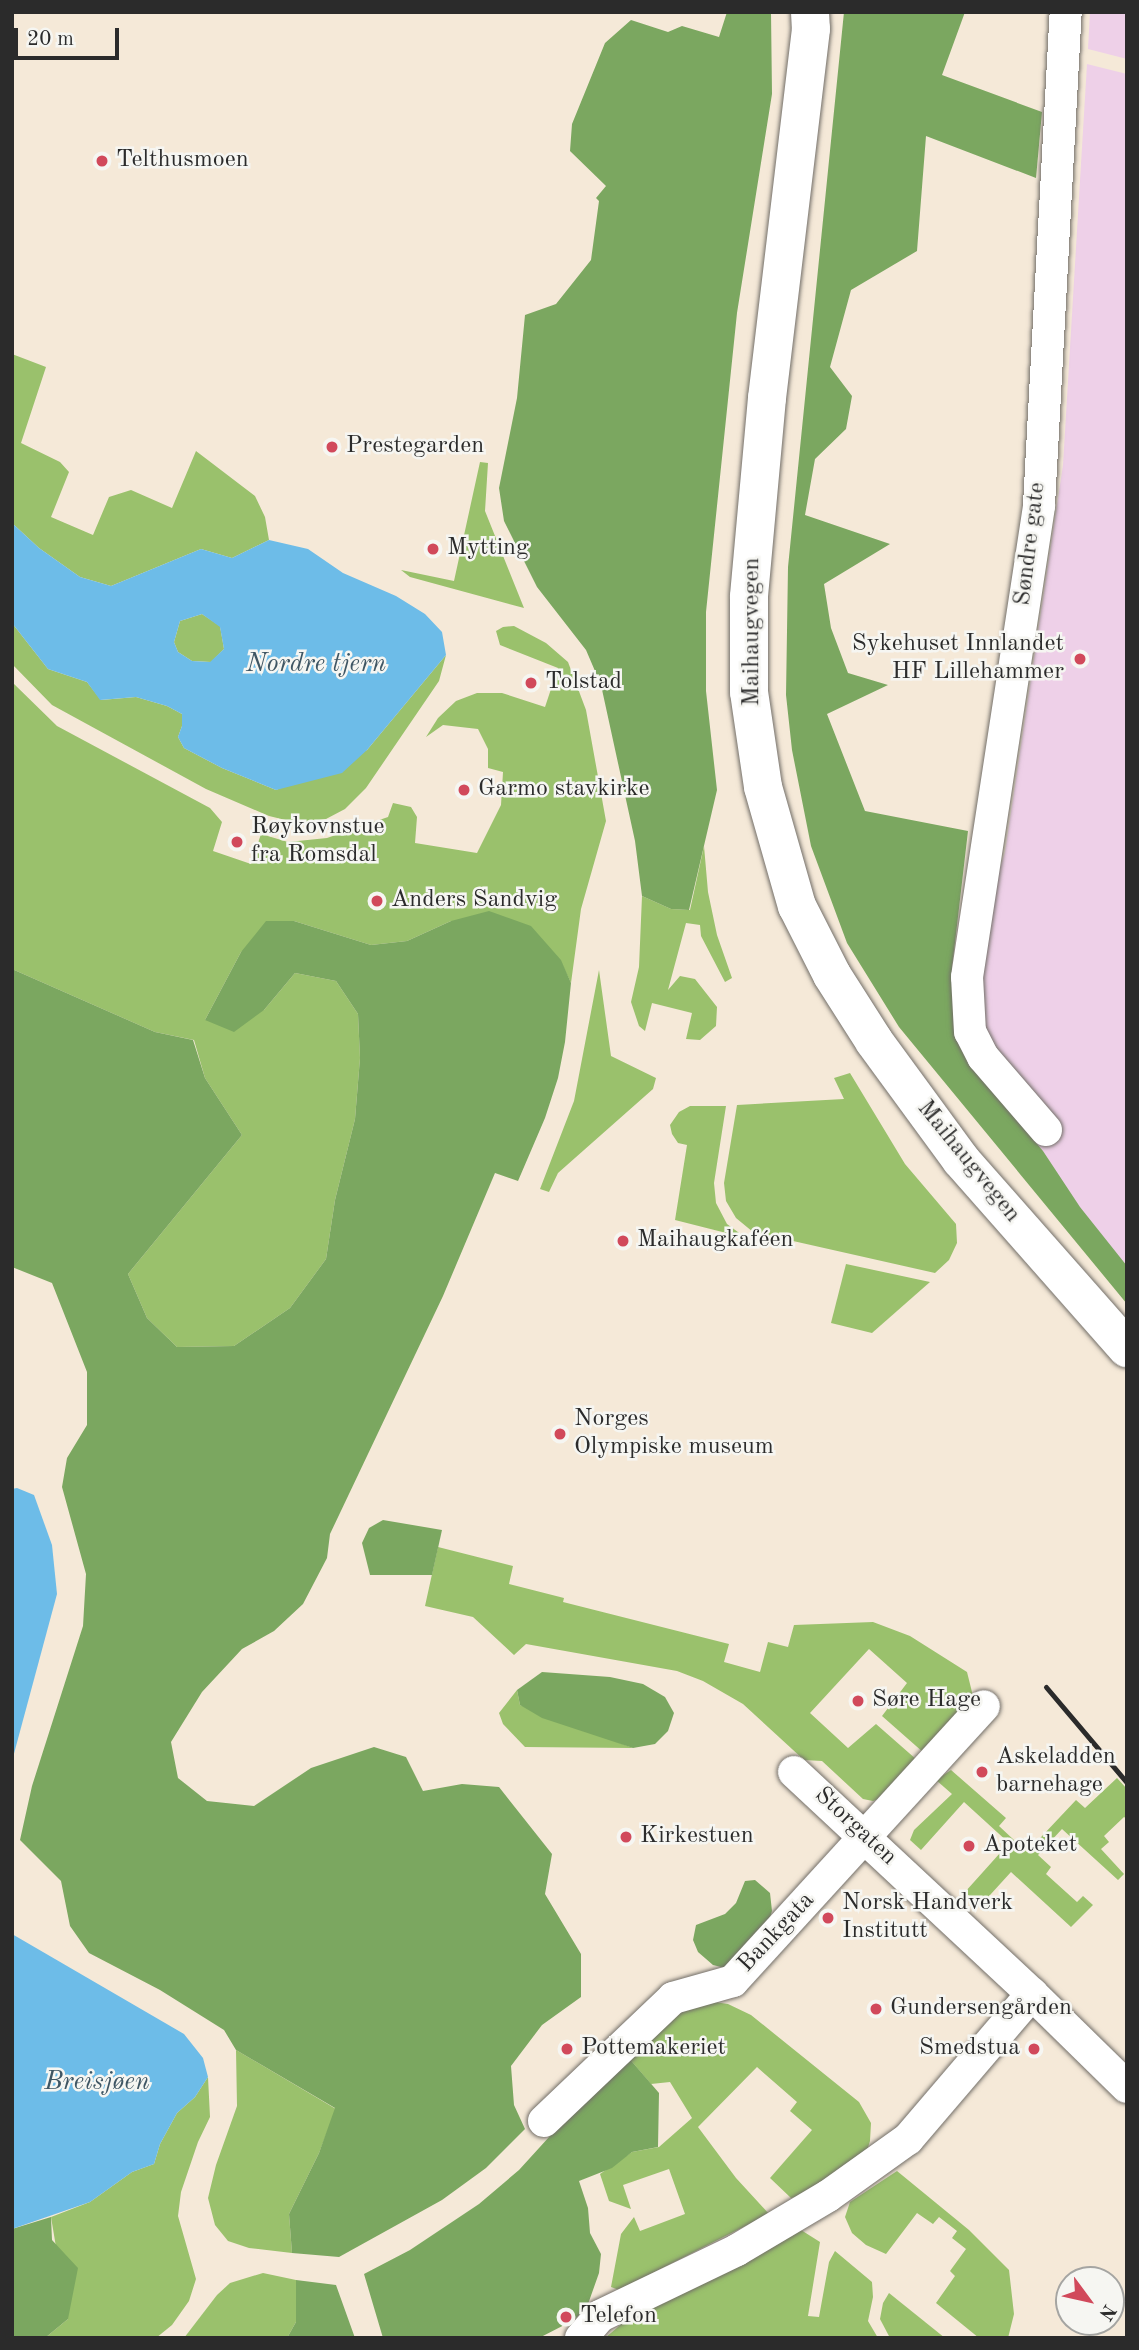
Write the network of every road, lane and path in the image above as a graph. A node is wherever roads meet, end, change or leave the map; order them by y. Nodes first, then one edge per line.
1 (810, 12) edge
2 (1066, 12) edge
3 (1046, 1130) dead end
4 (1127, 1348) edge
5 (984, 1706) dead end
6 (794, 1772) dead end
7 (865, 1836) junction
8 (1032, 1994) junction
9 (1127, 2087) edge
10 (544, 2121) dead end
11 (581, 2338) edge

1 - 4 street, Maihaugvegen
2 - 3 street, Søndre gate
5 - 7 street, Bankgata
6 - 7 street, Storgaten
7 - 8 street, Storgaten
7 - 10 street, Bankgata
8 - 9 street, Storgaten
8 - 11 street

